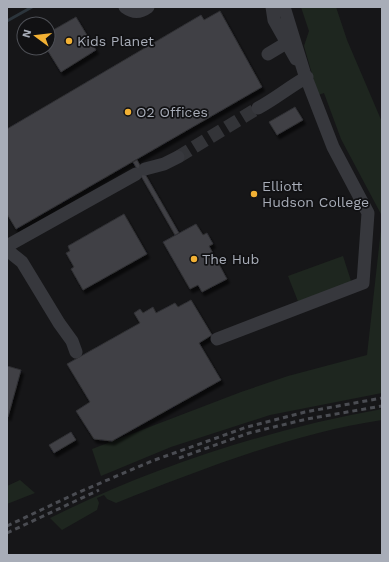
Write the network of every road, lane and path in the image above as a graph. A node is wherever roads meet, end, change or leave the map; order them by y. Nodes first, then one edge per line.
1 (125, 7) edge
2 (148, 7) edge
3 (272, 7) edge
4 (284, 7) edge
5 (290, 40) junction
6 (268, 54) dead end
7 (305, 75) junction
8 (258, 108) tunnel mouth
9 (178, 157) tunnel mouth
10 (7, 246) edge
11 (7, 250) edge
12 (217, 339) dead end
13 (76, 352) dead end

1 - 2 lane
3 - 5 lane
4 - 5 lane
5 - 6 lane
5 - 7 lane
7 - 8 lane
7 - 12 lane
9 - 10 lane
11 - 13 lane

